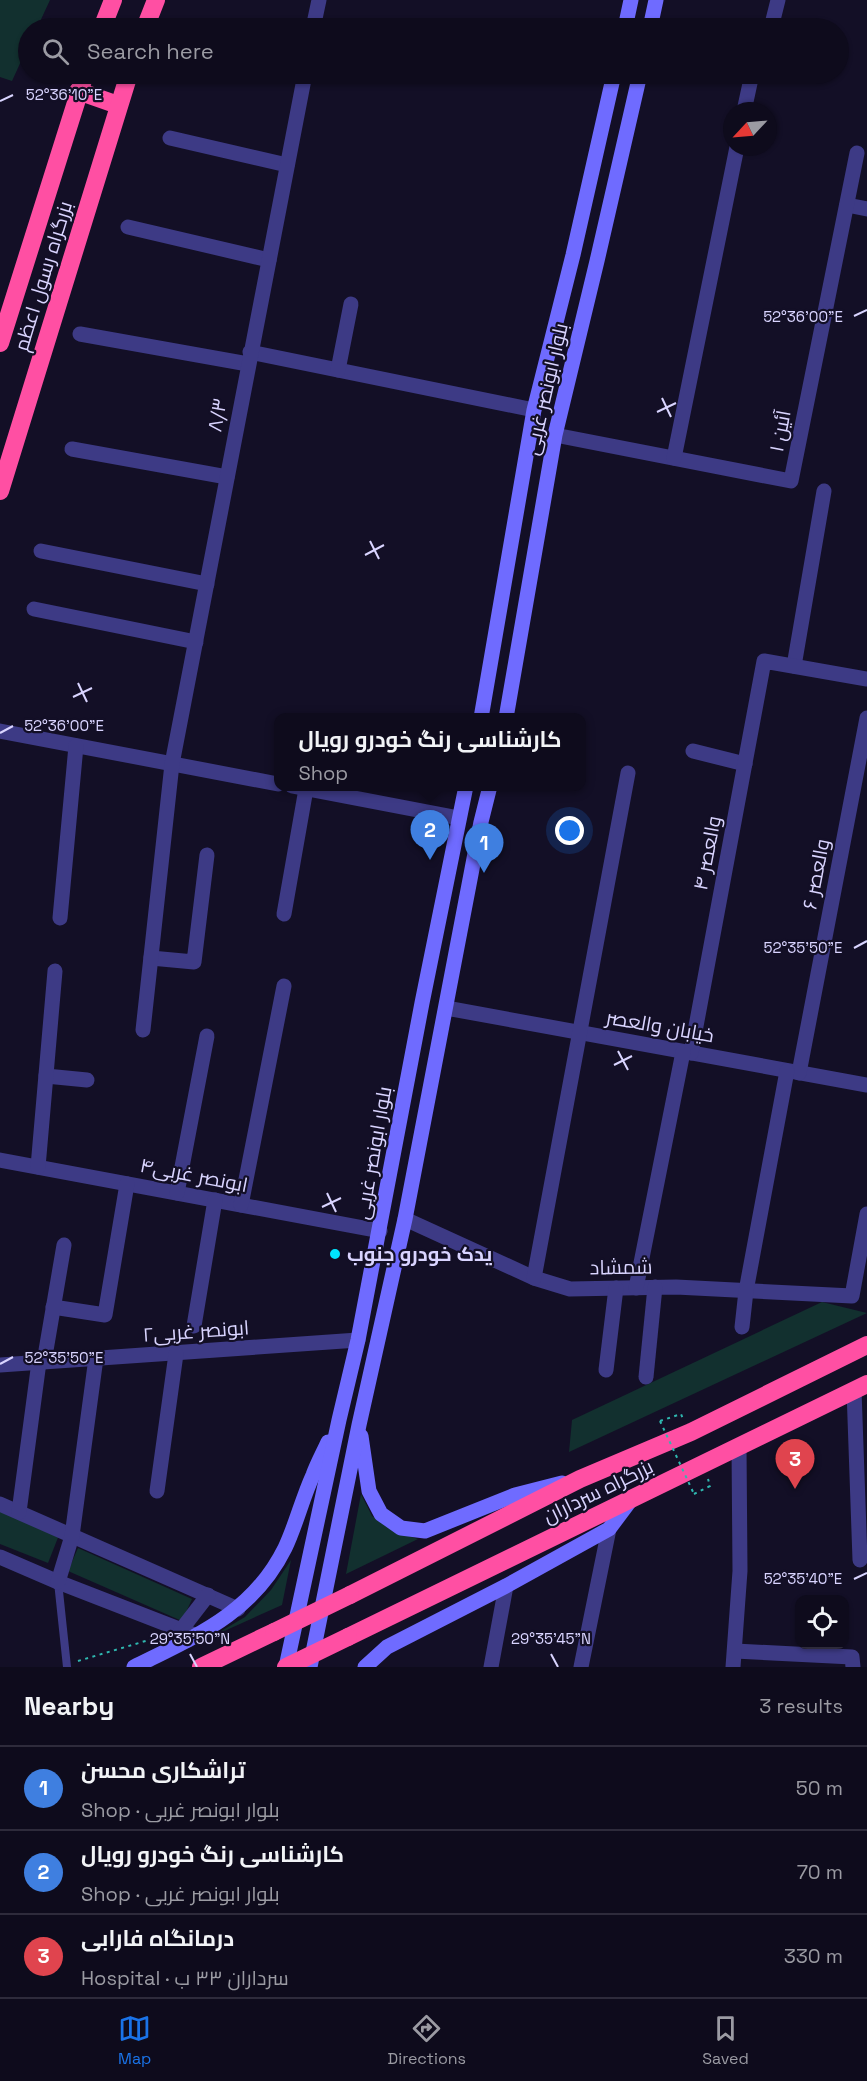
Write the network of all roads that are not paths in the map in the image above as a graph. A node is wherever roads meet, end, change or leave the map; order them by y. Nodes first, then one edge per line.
1 (113, 0) edge
2 (156, 0) edge
3 (319, 0) edge
4 (631, 0) edge
5 (656, 0) edge
6 (778, 0) edge
7 (106, 18) edge
8 (150, 18) edge
9 (315, 18) edge
10 (627, 18) edge
11 (652, 18) edge
12 (774, 18) edge
13 (81, 84) edge
14 (85, 84) edge
15 (125, 84) edge
16 (303, 84) edge
17 (612, 84) edge
18 (638, 84) edge
19 (750, 84) edge
20 (746, 102) edge
21 (118, 105) junction
22 (170, 138) dead end
23 (857, 153) dead end
24 (735, 156) edge
25 (287, 165) junction
26 (847, 205) junction
27 (867, 209) edge
28 (128, 227) dead end
29 (269, 260) junction
30 (351, 304) dead end
31 (80, 334) dead end
32 (0, 343) edge
33 (249, 358) junction
34 (338, 369) junction
35 (534, 410) junction
36 (555, 435) junction
37 (72, 449) dead end
38 (674, 458) junction
39 (227, 477) junction
40 (0, 491) edge
41 (824, 492) dead end
42 (513, 529) junction
43 (538, 532) junction
44 (41, 551) dead end
45 (207, 584) junction
46 (34, 609) dead end
47 (196, 642) junction
48 (794, 666) junction
49 (867, 679) edge
50 (482, 713) edge
51 (507, 713) edge
52 (867, 718) edge
53 (0, 731) edge
54 (76, 746) junction
55 (693, 751) dead end
56 (172, 764) junction
57 (745, 764) junction
58 (628, 773) dead end
59 (274, 783) edge
60 (299, 791) edge
61 (315, 791) edge
62 (465, 791) edge
63 (489, 791) edge
64 (459, 818) junction
65 (207, 855) dead end
66 (285, 914) dead end
67 (60, 918) dead end
68 (151, 958) junction
69 (56, 971) dead end
70 (284, 986) dead end
71 (446, 1008) junction
72 (143, 1030) dead end
73 (580, 1033) junction
74 (207, 1036) dead end
75 (687, 1052) junction
76 (793, 1072) junction
77 (46, 1076) junction
78 (87, 1080) dead end
79 (867, 1085) edge
80 (0, 1160) edge
81 (38, 1167) junction
82 (127, 1184) junction
83 (177, 1193) junction
84 (215, 1200) junction
85 (241, 1205) junction
86 (867, 1214) edge
87 (405, 1218) junction
88 (380, 1231) junction
89 (64, 1245) dead end
90 (534, 1278) junction
91 (655, 1287) junction
92 (616, 1288) junction
93 (636, 1288) junction
94 (746, 1291) junction
95 (53, 1307) junction
96 (194, 1326) dead end
97 (742, 1326) dead end
98 (358, 1340) junction
99 (867, 1345) edge
100 (176, 1354) junction
101 (96, 1358) junction
102 (41, 1362) junction
103 (0, 1365) edge
104 (606, 1370) dead end
105 (645, 1377) dead end
106 (861, 1387) edge
107 (339, 1420) junction
108 (359, 1425) junction
109 (739, 1446) junction
110 (580, 1479) junction
111 (157, 1491) dead end
112 (630, 1501) junction
113 (0, 1504) edge
114 (19, 1512) junction
115 (609, 1529) junction
116 (72, 1536) junction
117 (0, 1557) edge
118 (860, 1560) dead end
119 (58, 1582) junction
120 (506, 1586) junction
121 (208, 1595) junction
122 (238, 1609) junction
123 (181, 1630) junction
124 (197, 1636) junction
125 (735, 1651) junction
126 (67, 1666) edge
127 (134, 1667) edge
128 (201, 1667) edge
129 (286, 1667) edge
130 (310, 1667) edge
131 (365, 1667) edge
132 (491, 1667) edge
133 (581, 1667) edge
134 (734, 1667) edge
135 (853, 1667) edge

1 - 7 highway
2 - 8 highway
3 - 9 street
4 - 10 main road
5 - 11 main road
6 - 12 street
13 - 32 highway, بزرگراه رسول اعظم
14 - 21 highway
15 - 21 highway, بزرگراه رسول اعظم
16 - 25 street, ۸/۳
17 - 35 main road, بلوار ابونصر غربی
18 - 36 main road, بلوار ابونصر غربی
19 - 20 street
21 - 40 highway, بزرگراه رسول اعظم
22 - 25 street
23 - 26 street, آئین ۱
24 - 38 street
25 - 29 street, ۸/۳
26 - 27 street
26 - 38 street, آئین ۱
28 - 29 street
29 - 33 street, ۸/۳
30 - 34 street
31 - 33 street
33 - 34 street
33 - 39 street, ۸/۳
34 - 35 street
35 - 42 main road, بلوار ابونصر غربی
36 - 38 street, آئین ۱
36 - 43 main road, بلوار ابونصر غربی
37 - 39 street
39 - 45 street, ۸/۳
41 - 48 street
42 - 43 main road
42 - 50 main road, بلوار ابونصر غربی
43 - 51 main road, بلوار ابونصر غربی
44 - 45 street
45 - 47 street, ۸/۳
46 - 47 street
47 - 56 street, ۸/۳
48 - 49 street
48 - 57 street, والعصر ۴
52 - 76 street, والعصر ۶
53 - 54 street
54 - 56 street
54 - 67 street
55 - 57 street
56 - 59 street
56 - 68 street, ۸/۳
57 - 75 street, والعصر ۴
58 - 73 street
60 - 66 street
61 - 64 street
62 - 64 main road, بلوار ابونصر غربی
63 - 71 main road
64 - 88 main road, بلوار ابونصر غربی
65 - 68 street
68 - 72 street, ۸/۳
69 - 77 street
70 - 85 street
71 - 73 street, خیابان والعصر
71 - 87 main road
73 - 75 street, خیابان والعصر
73 - 90 street
74 - 83 street
75 - 76 street, خیابان والعصر
75 - 93 street, والعصر ۴
76 - 79 street, خیابان والعصر
76 - 94 street, والعصر ۶
77 - 78 street
77 - 81 street
80 - 81 street, ۴ابونصر غربی
81 - 82 street, ۴ابونصر غربی
82 - 83 street, ۴ابونصر غربی
82 - 95 street
83 - 84 street, ۴ابونصر غربی
84 - 85 street, ۴ابونصر غربی
84 - 96 street
85 - 88 street, ۴ابونصر غربی
86 - 94 street, شمشاد
87 - 90 street, شمشاد
87 - 108 main road
88 - 98 main road, بلوار ابونصر غربی
89 - 95 street
90 - 92 street, شمشاد
91 - 93 street, شمشاد
91 - 94 street, شمشاد
91 - 105 street
92 - 93 street, شمشاد
92 - 104 street
94 - 97 street, والعصر ۶
95 - 102 street
98 - 100 street, ۲ابونصر غربی
98 - 107 main road, بلوار ابونصر غربی
99 - 110 highway, بزرگراه سرداران
100 - 101 street, ۲ابونصر غربی
100 - 111 street
101 - 102 street, ۲ابونصر غربی
101 - 116 street
102 - 103 street, ۲ابونصر غربی
102 - 114 street
106 - 109 highway, بزرگراه سرداران
106 - 118 street
107 - 122 main road
107 - 129 main road, بلوار ابونصر غربی
108 - 110 main road
108 - 130 main road
109 - 112 highway, بزرگراه سرداران
109 - 125 street
110 - 128 highway, بزرگراه سرداران, bridge
112 - 115 main road
112 - 129 highway, بزرگراه سرداران, bridge
113 - 114 street
114 - 116 street
115 - 120 main road
115 - 133 street
116 - 119 street
116 - 121 street
117 - 119 street
119 - 123 street
119 - 126 lane
120 - 131 main road
120 - 132 street
121 - 122 street
121 - 123 street
122 - 124 main road
123 - 124 street
124 - 127 main road
125 - 134 street
125 - 135 street

